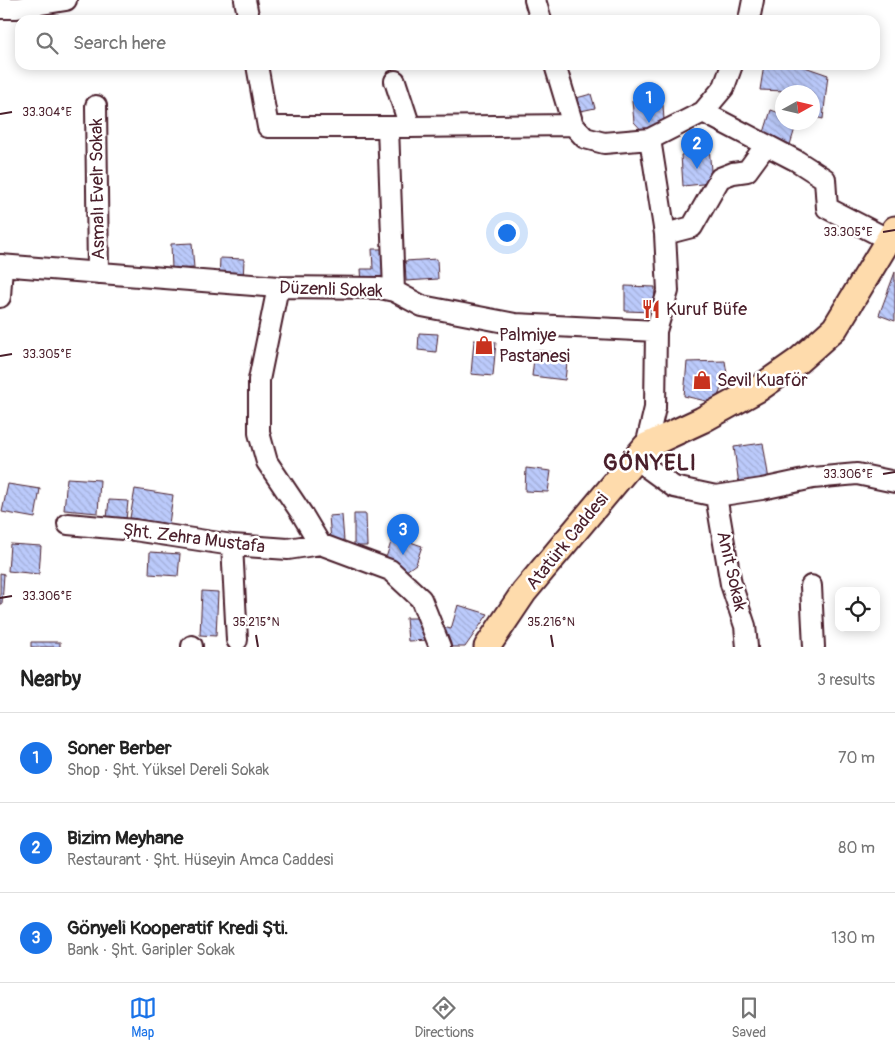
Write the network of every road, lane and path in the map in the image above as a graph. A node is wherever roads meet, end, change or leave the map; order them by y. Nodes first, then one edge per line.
1 (66, 0) edge
2 (245, 0) edge
3 (534, 0) edge
4 (753, 0) edge
5 (0, 8) edge
6 (248, 15) edge
7 (539, 15) edge
8 (750, 15) edge
9 (258, 70) edge
10 (556, 70) edge
11 (730, 70) edge
12 (395, 81) dead end
13 (96, 106) dead end
14 (703, 112) junction
15 (573, 125) junction
16 (388, 127) junction
17 (410, 127) junction
18 (650, 139) junction
19 (766, 145) junction
20 (665, 234) junction
21 (893, 237) edge
22 (1, 265) edge
23 (98, 273) junction
24 (278, 287) junction
25 (394, 291) junction
26 (0, 297) edge
27 (656, 331) junction
28 (640, 452) junction
29 (895, 482) edge
30 (716, 496) junction
31 (68, 524) dead end
32 (320, 544) junction
33 (232, 545) junction
34 (811, 586) dead end
35 (237, 640) dead end
36 (440, 647) edge
37 (487, 647) edge
38 (747, 647) edge
39 (814, 647) edge

1 - 5 street
2 - 6 street
3 - 7 street
4 - 8 street
9 - 16 street
10 - 15 street
11 - 14 street
12 - 17 street
13 - 23 street, Asmalı Evelr Sokak
14 - 18 street
14 - 19 street
15 - 17 street
15 - 18 street
16 - 17 street
16 - 25 street
18 - 20 street
19 - 20 street
19 - 21 street
20 - 27 street
21 - 28 main road, Atatürk Caddesi
22 - 23 street, Düzenli Sokak
22 - 26 street
23 - 24 street, Düzenli Sokak
24 - 25 street, Düzenli Sokak
24 - 32 street
25 - 27 street, Düzenli Sokak
27 - 28 street
28 - 30 street
28 - 37 main road, Atatürk Caddesi
29 - 30 street
30 - 38 street, Anıt Sokak
31 - 33 street, Şht. Zehra Mustafa
32 - 33 street, Şht. Zehra Mustafa
32 - 36 street
33 - 35 street
34 - 39 street

